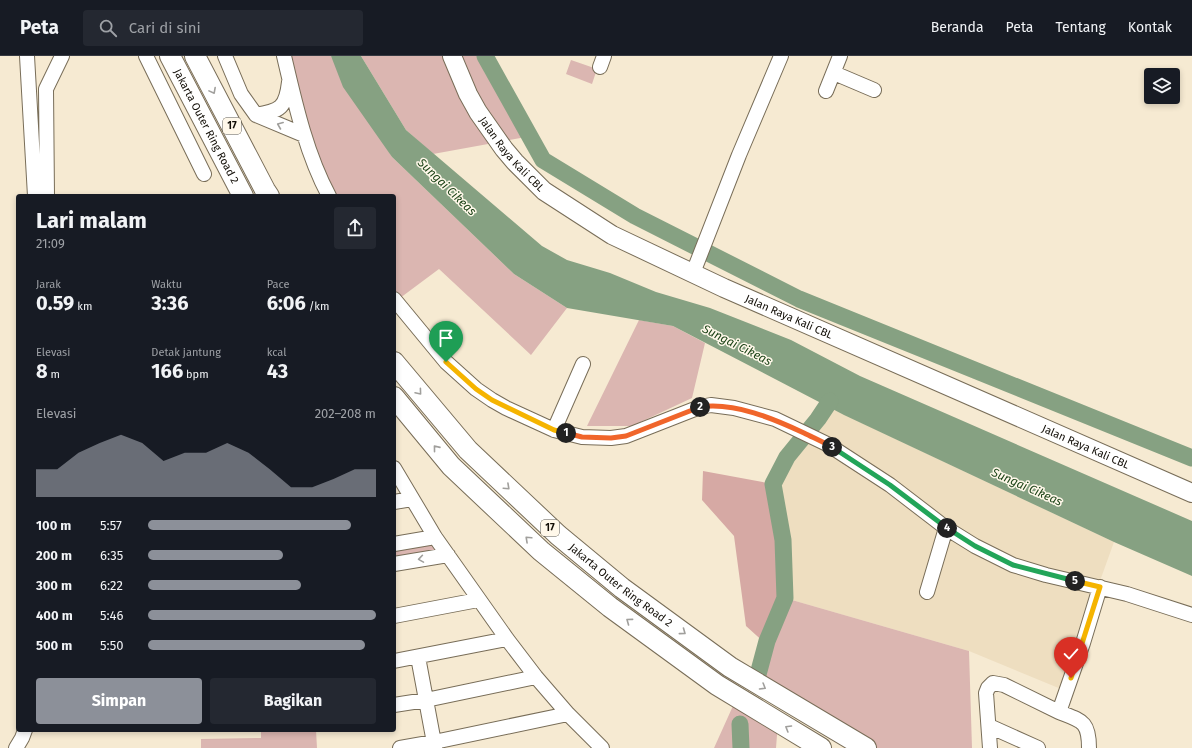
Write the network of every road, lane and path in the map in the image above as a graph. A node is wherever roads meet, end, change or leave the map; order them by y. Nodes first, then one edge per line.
1 (27, 56) edge
2 (62, 56) edge
3 (146, 56) edge
4 (170, 56) edge
5 (195, 56) edge
6 (225, 56) edge
7 (284, 56) edge
8 (452, 56) edge
9 (781, 56) edge
10 (840, 56) edge
11 (834, 73) junction
12 (289, 78) junction
13 (874, 90) dead end
14 (826, 91) dead end
15 (256, 115) junction
16 (304, 135) junction
17 (204, 174) dead end
18 (35, 194) edge
19 (46, 194) edge
20 (242, 194) edge
21 (268, 194) edge
22 (328, 194) edge
23 (693, 273) junction
24 (396, 301) edge
25 (396, 364) edge
26 (583, 364) dead end
27 (396, 399) edge
28 (554, 430) junction
29 (396, 471) edge
30 (1192, 493) edge
31 (412, 499) junction
32 (396, 502) edge
33 (946, 528) junction
34 (435, 537) junction
35 (396, 544) edge
36 (448, 555) junction
37 (396, 564) edge
38 (1100, 587) junction
39 (927, 592) dead end
40 (478, 600) junction
41 (1192, 615) edge
42 (396, 616) edge
43 (507, 639) junction
44 (418, 657) junction
45 (396, 661) edge
46 (536, 677) junction
47 (426, 700) junction
48 (396, 705) edge
49 (1059, 712) junction
50 (568, 714) junction
51 (989, 726) junction
52 (24, 732) edge
53 (434, 745) edge
54 (17, 748) edge
55 (400, 748) edge
56 (602, 748) edge
57 (822, 748) edge
58 (866, 748) edge
59 (990, 748) edge
60 (1038, 748) edge
61 (1089, 748) edge

1 - 18 street
2 - 19 street
3 - 17 street
4 - 20 highway, Jakarta Outer Ring Road 2 / 17
5 -> 21 highway, Jakarta Outer Ring Road 2 / 17
6 - 15 street
7 - 12 street
8 - 23 main road, Jalan Raya Kali CBL
9 - 23 street
10 - 11 street
11 - 13 street
11 - 14 street
12 - 15 street
12 - 16 street
16 -> 15 street
16 - 22 street
23 - 30 main road, Jalan Raya Kali CBL
24 - 28 street
25 -> 58 highway, Jakarta Outer Ring Road 2 / 17
26 - 28 street
57 -> 27 highway, Jakarta Outer Ring Road 2 / 17
28 - 33 street
29 - 31 street
31 - 32 street
31 - 34 street
33 - 38 street
33 - 39 street
34 - 35 street
34 - 36 street
36 -> 37 street
36 - 40 street
38 - 41 street
38 - 49 street
40 - 42 street
40 - 43 street
43 - 44 street
43 - 46 street
44 - 45 street
44 - 47 street
46 - 47 street
46 - 50 street
47 - 48 street
47 - 53 street
49 - 51 street
49 - 61 street
50 - 53 street
50 - 56 street
51 - 59 street
51 - 60 street
52 - 54 street
53 - 55 street

